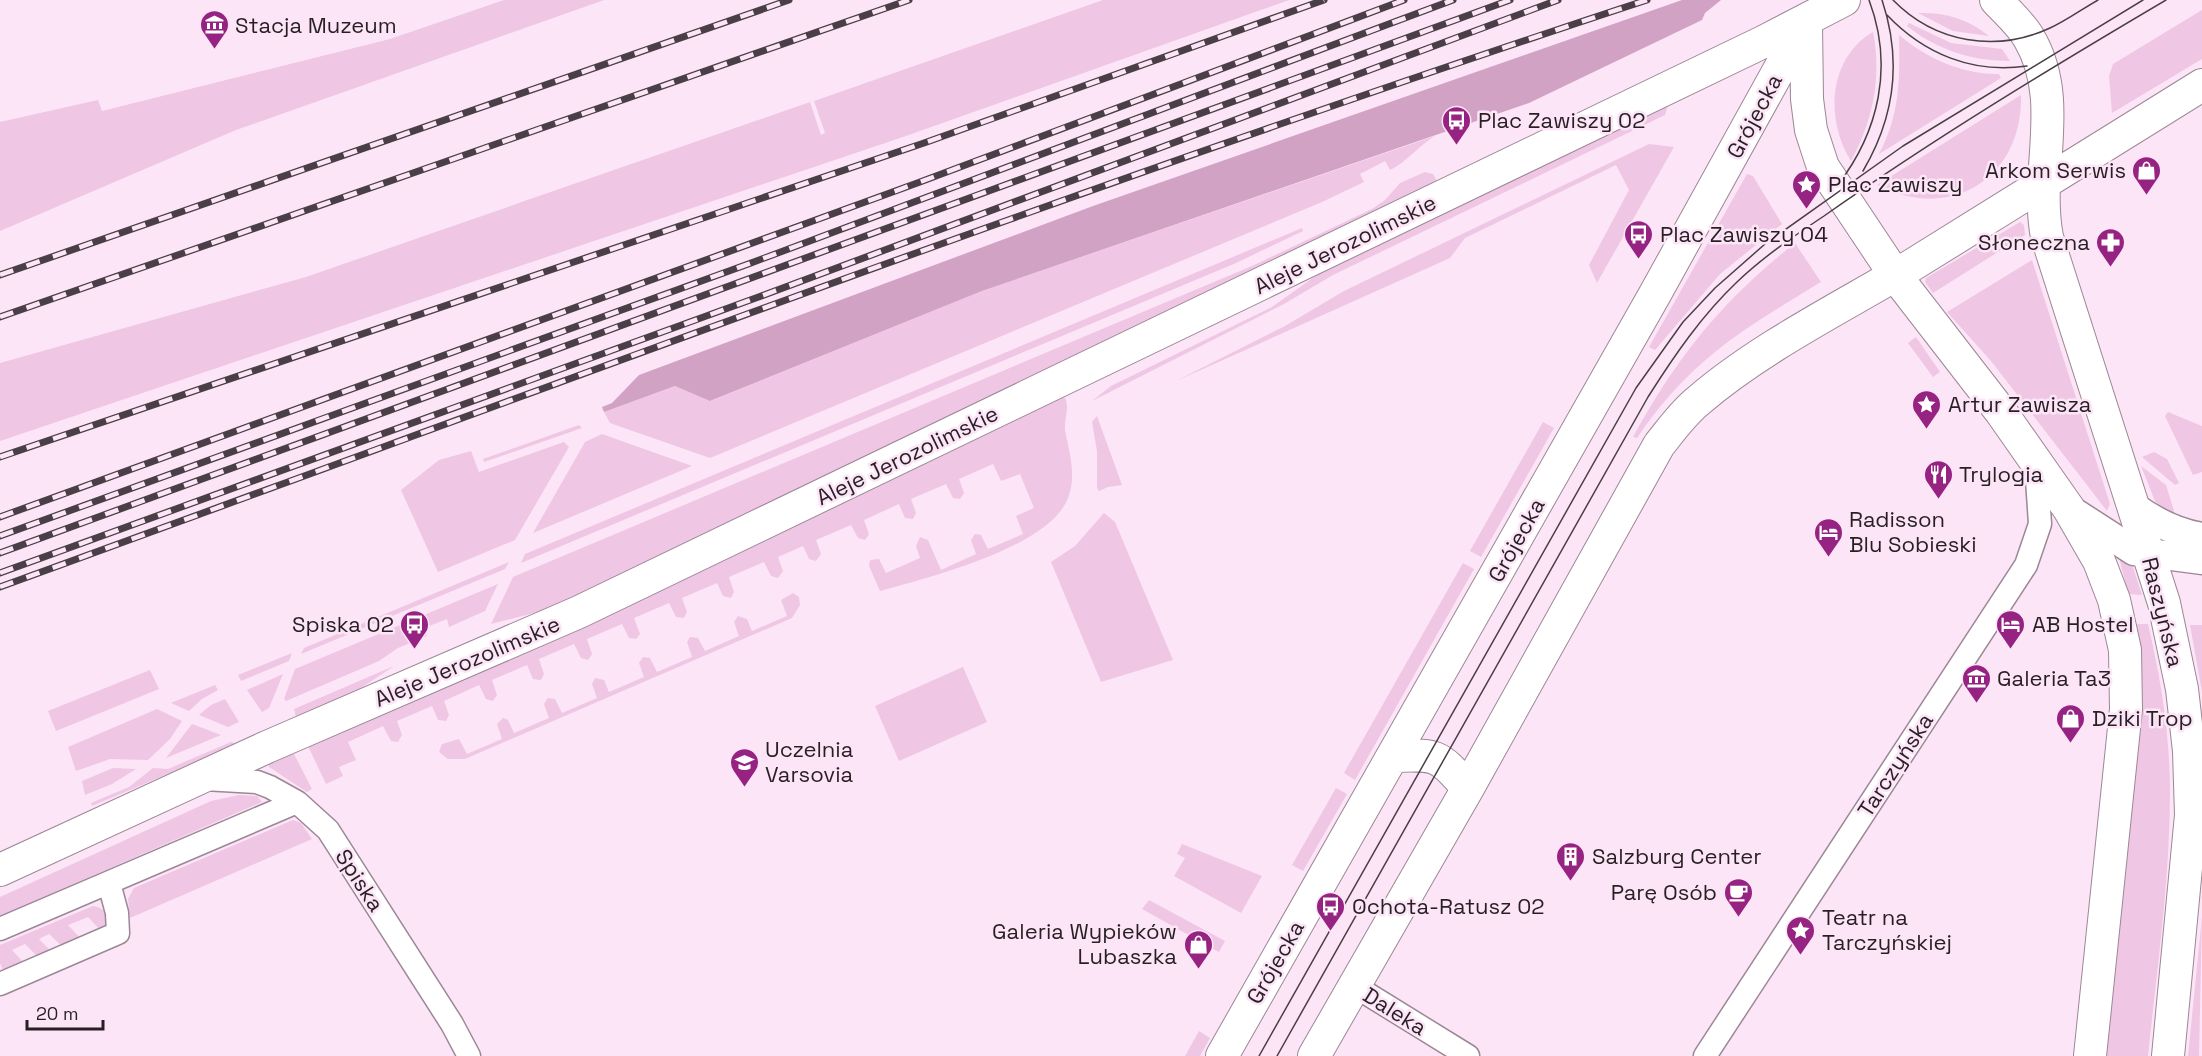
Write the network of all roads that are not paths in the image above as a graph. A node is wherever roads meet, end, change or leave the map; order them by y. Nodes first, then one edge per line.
1 (1844, 0) edge
2 (1996, 0) edge
3 (1802, 11) edge
4 (2202, 85) edge
5 (2046, 182) junction
6 (1894, 275) junction
7 (2036, 460) junction
8 (2134, 507) junction
9 (2070, 509) junction
10 (2202, 537) edge
11 (2149, 555) junction
12 (2202, 560) edge
13 (1394, 756) junction
14 (197, 779) junction
15 (1468, 788) junction
16 (297, 802) junction
17 (0, 870) edge
18 (109, 883) junction
19 (0, 929) edge
20 (0, 984) edge
21 (1353, 986) junction
22 (469, 1056) edge
23 (1222, 1056) edge
24 (1314, 1056) edge
25 (1468, 1056) edge
26 (1705, 1056) edge
27 (2090, 1056) edge
28 (2168, 1056) edge

1 - 3 main road, Aleje Jerozolimskie
2 - 5 main road, Raszyńska
3 - 6 main road, Raszyńska
3 - 13 main road, Grójecka
3 - 14 main road, Aleje Jerozolimskie
4 - 5 main road
5 - 6 main road
5 - 8 main road, Raszyńska
6 - 7 main road, Raszyńska
6 - 15 main road
7 - 9 main road, Raszyńska
7 - 26 street, Tarczyńska
8 - 10 street
8 - 11 main road, Raszyńska
9 - 11 street
9 - 27 main road, Raszyńska
11 - 12 street
11 - 28 main road, Raszyńska
13 - 15 main road
13 - 23 main road, Grójecka
14 - 16 street, Spiska
14 - 17 main road, Aleje Jerozolimskie
15 - 21 main road
16 - 18 street
16 - 22 street, Spiska
18 - 19 street
18 - 20 street
21 - 24 main road
21 - 25 street, Daleka

